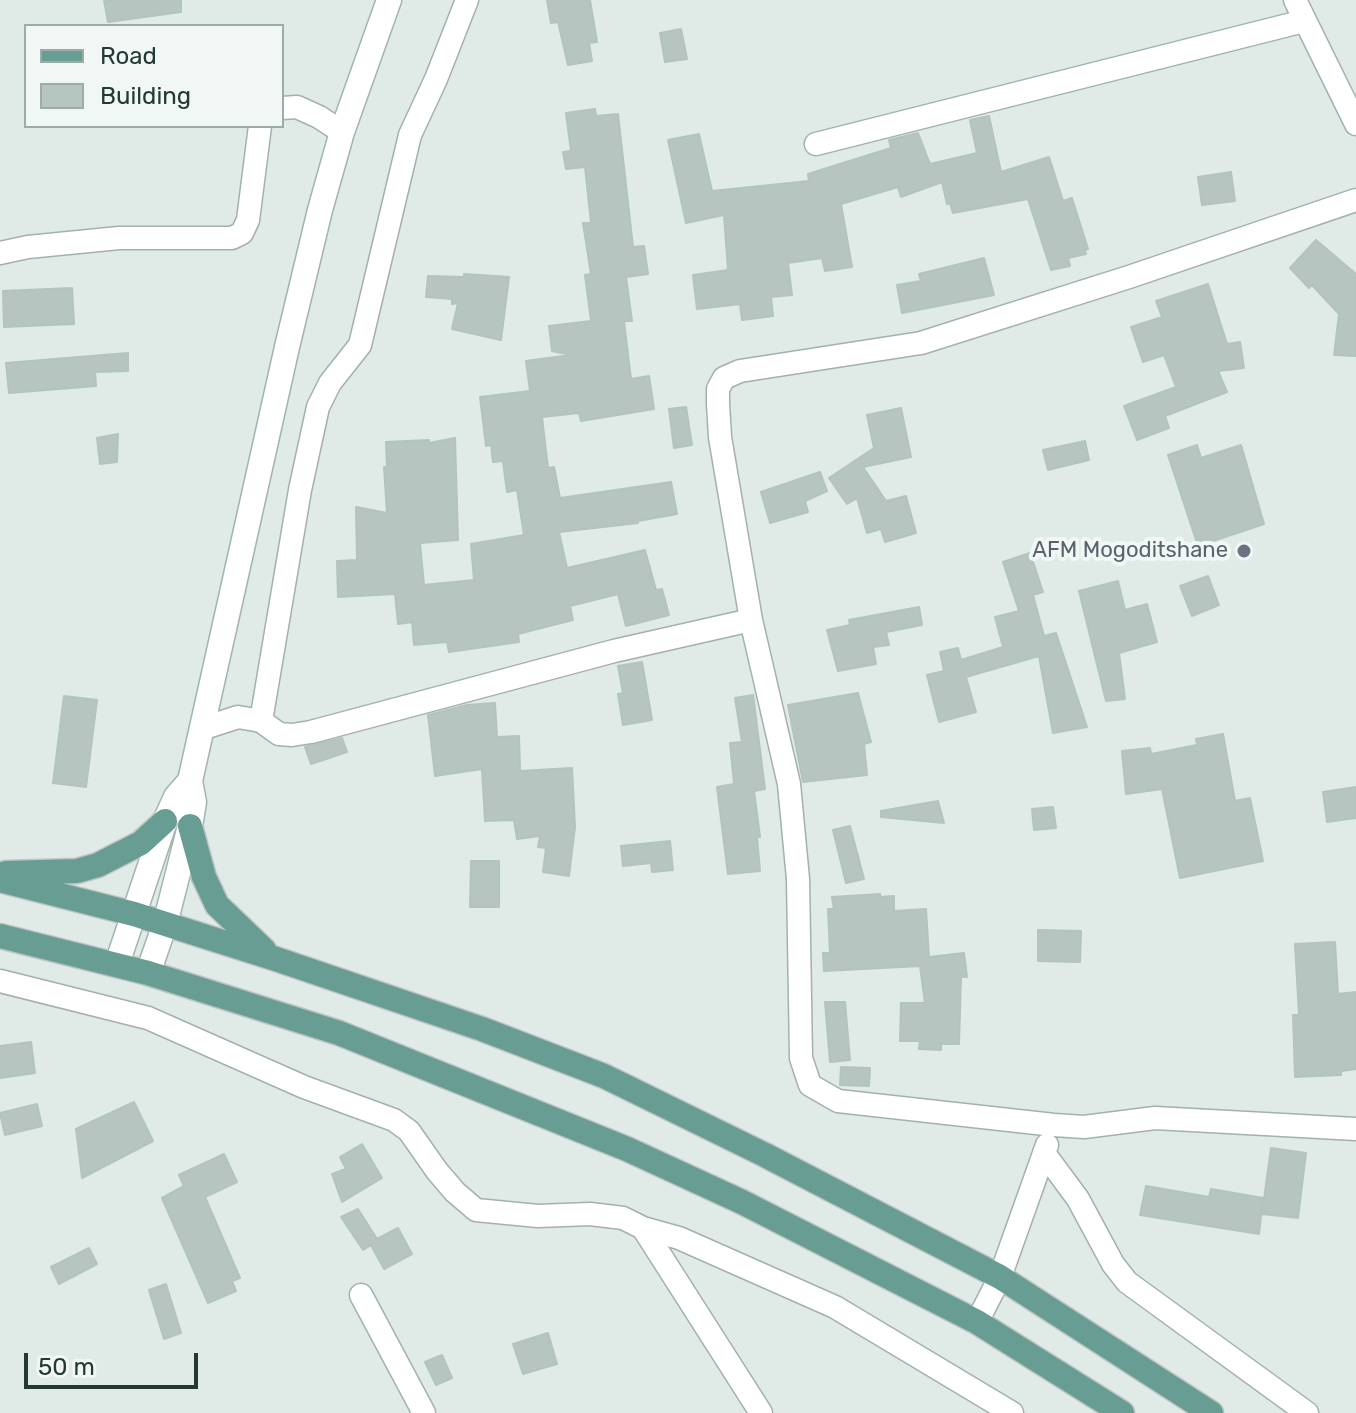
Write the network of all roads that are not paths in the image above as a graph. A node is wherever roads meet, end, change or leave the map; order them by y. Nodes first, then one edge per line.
1 (389, 0) edge
2 (467, 0) edge
3 (1295, 0) edge
4 (1304, 21) junction
5 (284, 108) edge
6 (1356, 124) edge
7 (260, 128) edge
8 (342, 132) junction
9 (816, 144) dead end
10 (1356, 200) edge
11 (0, 253) edge
12 (751, 620) junction
13 (261, 721) junction
14 (201, 729) junction
15 (190, 781) junction
16 (165, 821) junction
17 (190, 826) junction
18 (0, 874) edge
19 (0, 880) edge
20 (134, 914) junction
21 (165, 924) junction
22 (0, 936) edge
23 (276, 959) junction
24 (117, 964) junction
25 (148, 973) junction
26 (0, 981) edge
27 (1054, 1125) junction
28 (1356, 1129) edge
29 (1044, 1153) junction
30 (643, 1228) junction
31 (1000, 1277) junction
32 (361, 1295) dead end
33 (977, 1322) junction
34 (424, 1413) edge
35 (761, 1413) edge
36 (1012, 1413) edge
37 (1122, 1413) edge
38 (1211, 1413) edge
39 (1307, 1413) edge

1 - 8 main road
2 - 13 street
3 - 4 street
4 - 6 street
4 - 9 street
5 - 8 street
7 - 11 street
8 - 14 main road
10 - 12 street
12 - 13 street
12 - 27 street
13 - 14 street
14 - 15 main road
15 - 16 main road
15 - 17 main road
16 - 18 main road
16 - 20 main road
17 - 21 main road
17 - 23 main road
19 - 20 main road
20 - 21 main road
20 - 24 main road
21 - 23 main road
21 - 25 main road
22 - 24 main road
23 - 31 main road
24 - 25 main road
25 - 33 main road
26 - 30 street
27 - 28 street
27 - 29 street
29 - 31 street
29 - 39 street
30 - 35 street
30 - 36 street
31 - 33 street
31 - 38 main road
32 - 34 street
33 - 37 main road

